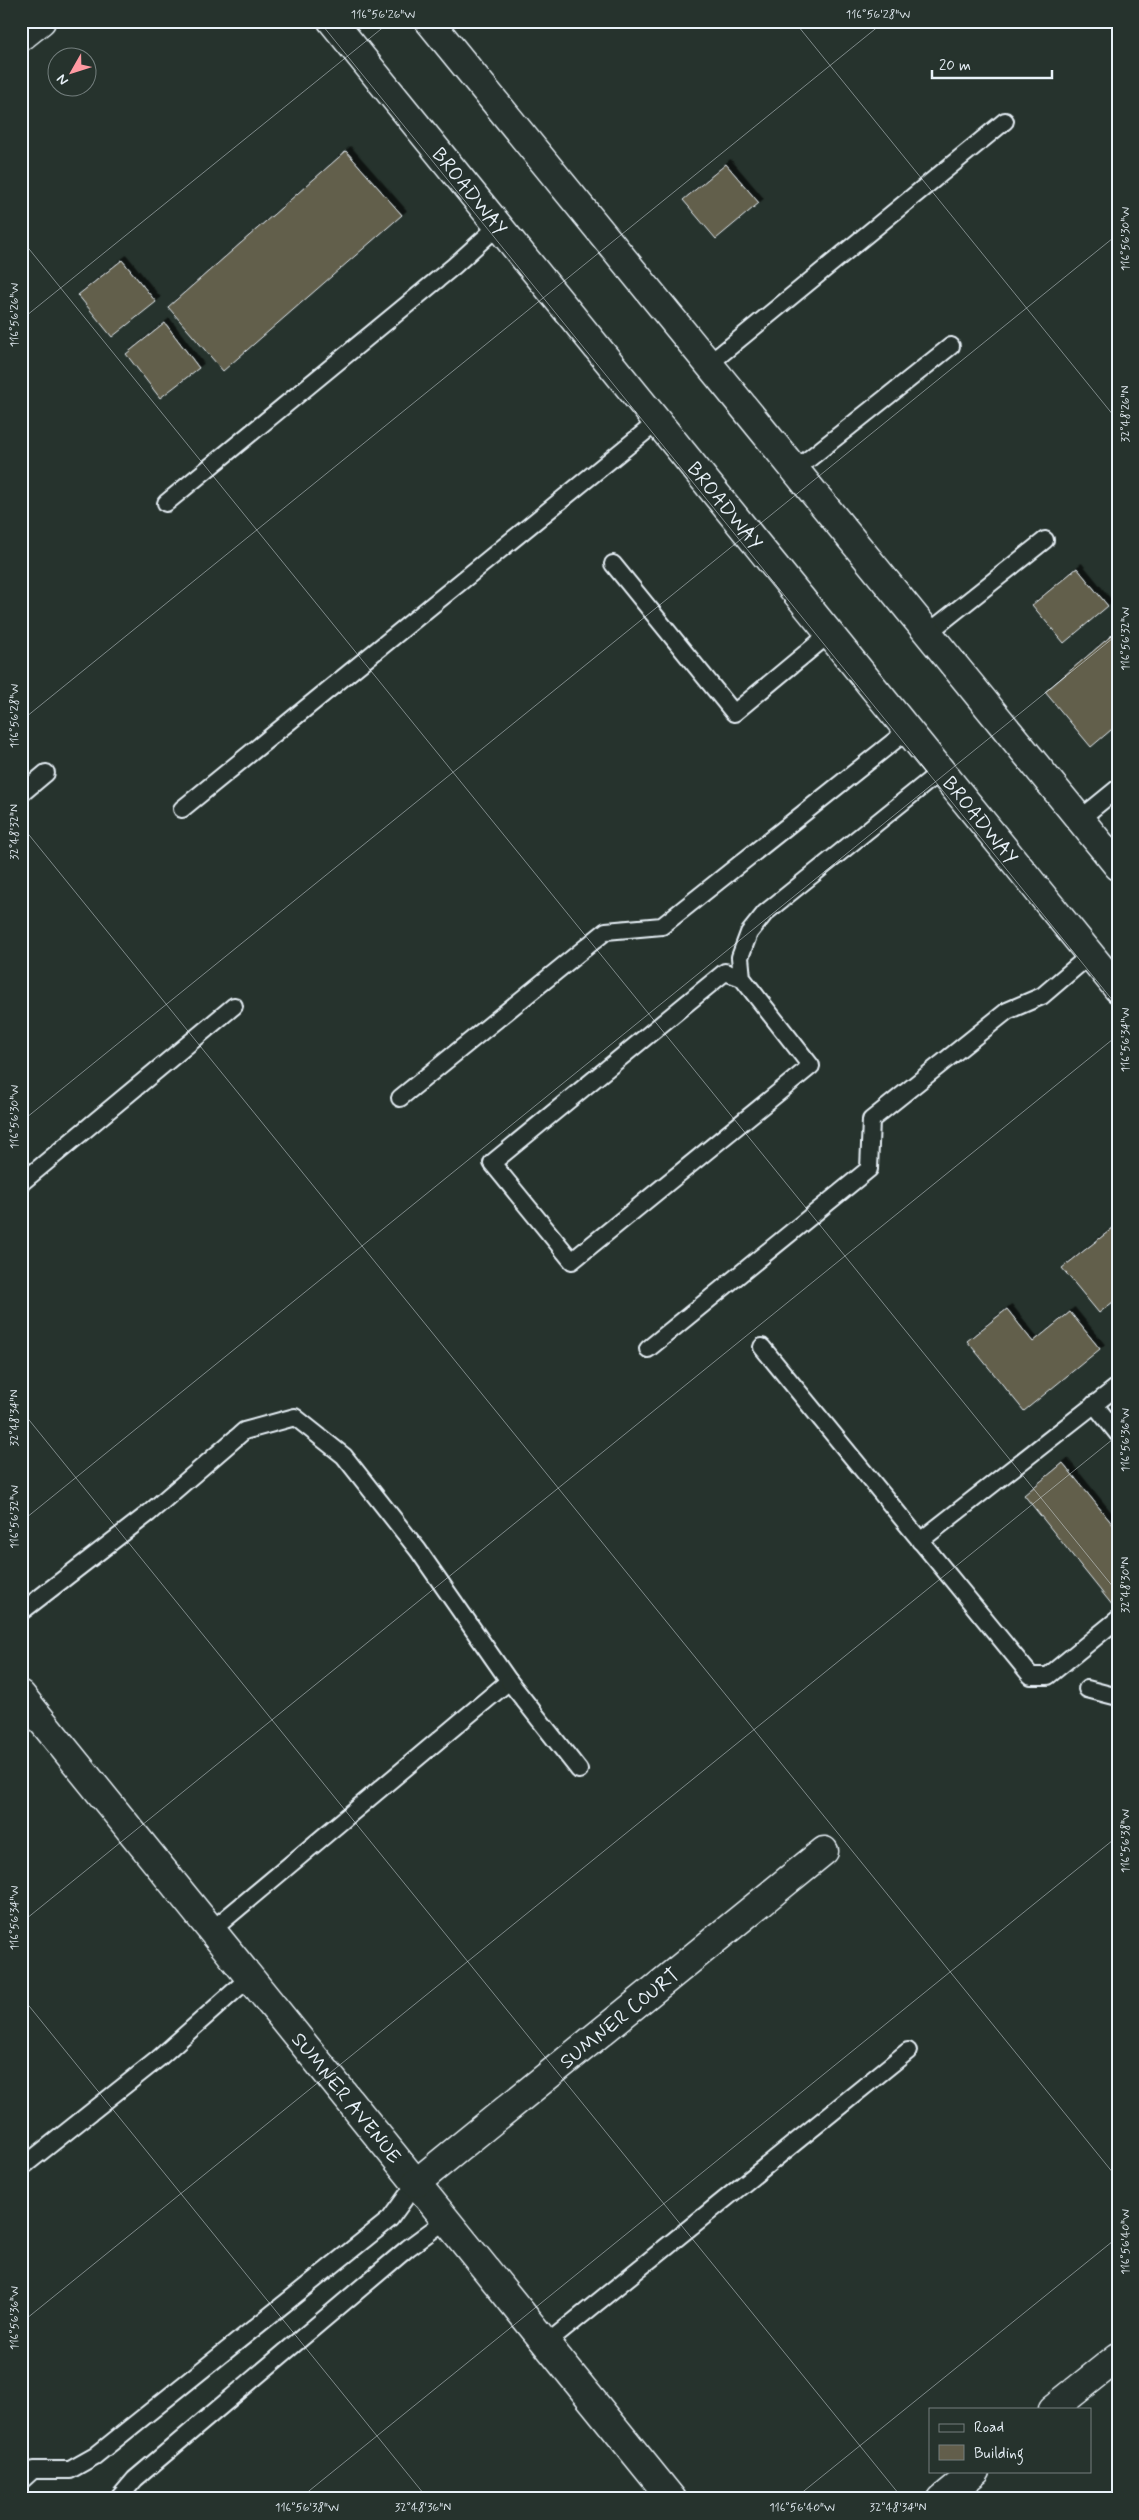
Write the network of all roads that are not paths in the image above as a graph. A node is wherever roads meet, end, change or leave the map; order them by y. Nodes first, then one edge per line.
1 (41, 21) edge
2 (332, 21) edge
3 (429, 21) edge
4 (21, 37) edge
5 (1005, 121) dead end
6 (498, 226) junction
7 (951, 346) dead end
8 (709, 364) junction
9 (657, 422) junction
10 (795, 470) junction
11 (166, 503) dead end
12 (1045, 540) dead end
13 (613, 564) dead end
14 (928, 633) junction
15 (829, 634) junction
16 (908, 730) junction
17 (941, 771) junction
18 (46, 773) dead end
19 (1118, 788) edge
20 (21, 794) edge
21 (182, 809) dead end
22 (1080, 819) junction
23 (1118, 866) edge
24 (1090, 955) junction
25 (742, 978) junction
26 (1118, 990) edge
27 (234, 1006) dead end
28 (400, 1098) dead end
29 (21, 1183) edge
30 (762, 1347) dead end
31 (648, 1349) dead end
32 (1118, 1386) edge
33 (1094, 1404) junction
34 (1118, 1434) edge
35 (920, 1541) junction
36 (21, 1612) edge
37 (1118, 1619) edge
38 (509, 1681) junction
39 (1087, 1689) dead end
40 (21, 1695) edge
41 (1118, 1697) edge
42 (578, 1770) dead end
43 (824, 1851) dead end
44 (212, 1930) junction
45 (250, 1978) junction
46 (908, 2051) dead end
47 (21, 2168) edge
48 (416, 2182) junction
49 (446, 2220) junction
50 (546, 2344) junction
51 (1118, 2357) edge
52 (1054, 2408) edge
53 (975, 2472) edge
54 (21, 2482) edge
55 (118, 2499) edge
56 (672, 2499) edge
57 (942, 2499) edge

1 - 4 main road
2 - 6 main road, BROADWAY
3 - 8 main road
5 - 8 lane
6 - 9 main road, BROADWAY
6 - 11 lane
7 - 10 lane
8 - 10 main road
9 - 15 main road, BROADWAY
9 - 21 lane
10 - 14 main road
12 - 14 lane
13 - 15 lane
14 - 22 main road
15 - 16 main road, BROADWAY
16 - 17 main road, BROADWAY
16 - 28 lane
17 - 24 main road, BROADWAY
17 - 25 lane
18 - 20 lane
19 - 22 lane
22 - 23 main road
24 - 26 main road, BROADWAY
24 - 31 lane
25 - 25 lane
27 - 29 lane
30 - 35 lane
32 - 33 lane
33 - 34 lane
33 - 35 lane
35 - 37 lane
36 - 38 lane
38 - 42 lane
38 - 44 lane
39 - 41 lane
40 - 44 main road, SUMNER AVENUE
43 - 48 main road, SUMNER COURT
44 - 45 main road, SUMNER AVENUE
45 - 47 lane
45 - 48 main road, SUMNER AVENUE
46 - 50 lane
48 - 49 main road, SUMNER AVENUE
48 - 54 lane
49 - 50 main road, SUMNER AVENUE
49 - 55 lane
50 - 56 main road, SUMNER AVENUE
51 - 52 main road
53 - 57 main road

